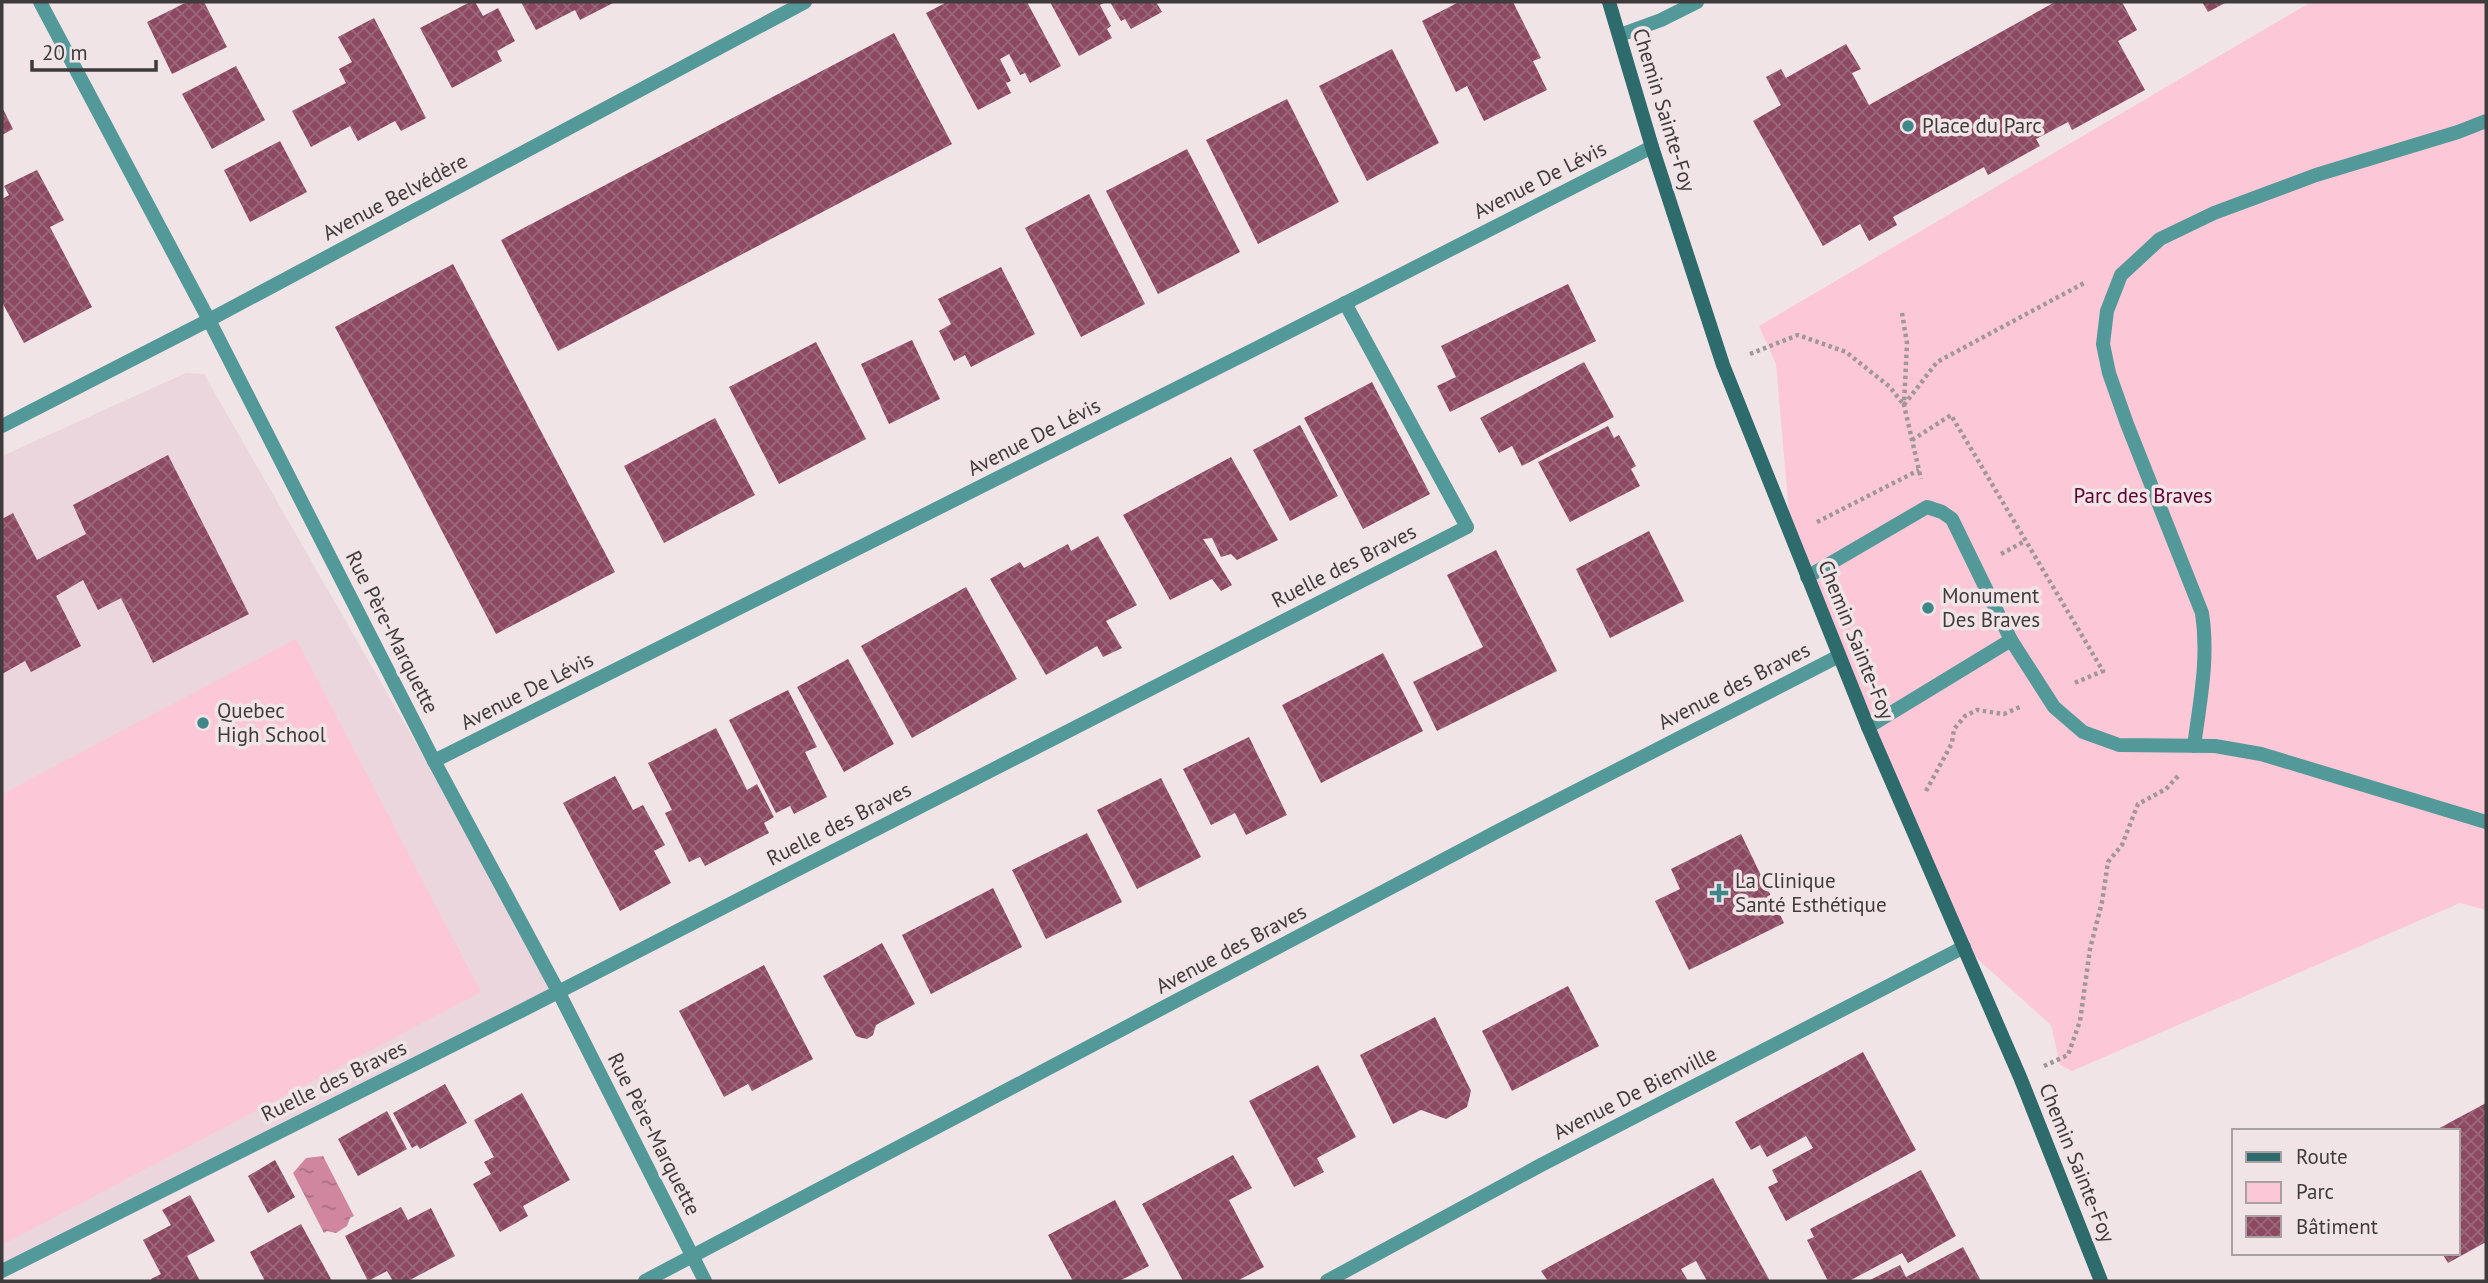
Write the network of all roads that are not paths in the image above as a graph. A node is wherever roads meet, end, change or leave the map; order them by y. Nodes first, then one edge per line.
1 (40, 2) edge
2 (805, 2) edge
3 (1609, 2) edge
4 (1697, 2) edge
5 (1620, 35) junction
6 (2486, 121) edge
7 (1651, 147) junction
8 (1345, 303) junction
9 (209, 320) junction
10 (2, 426) edge
11 (1807, 577) junction
12 (2011, 640) junction
13 (1839, 656) junction
14 (1868, 727) junction
15 (2194, 746) junction
16 (434, 761) junction
17 (2486, 822) edge
18 (1964, 947) junction
19 (558, 991) junction
20 (693, 1257) junction
21 (2, 1271) edge
22 (645, 1281) edge
23 (705, 1281) edge
24 (1327, 1281) edge
25 (2101, 1281) edge

1 - 9 street, Rue Père-Marquette
2 - 9 street, Avenue Belvédère
3 - 5 main road, Chemin Sainte-Foy
4 - 5 street
5 - 7 main road, Chemin Sainte-Foy
6 - 15 street
7 - 8 street, Avenue De Lévis
7 - 11 main road, Chemin Sainte-Foy
8 - 16 street, Avenue De Lévis
8 - 19 street, Ruelle des Braves
9 - 10 street, Avenue Belvédère
9 - 16 street, Rue Père-Marquette
11 - 12 street
11 - 13 main road, Chemin Sainte-Foy
12 - 14 street
12 - 15 street
13 - 14 main road, Chemin Sainte-Foy
13 - 20 street, Avenue des Braves
14 - 18 main road, Chemin Sainte-Foy
15 - 17 street
16 - 19 street, Rue Père-Marquette
18 - 24 street, Avenue De Bienville
18 - 25 main road, Chemin Sainte-Foy
19 - 20 street, Rue Père-Marquette
19 - 21 street, Ruelle des Braves
20 - 22 street, Avenue des Braves
20 - 23 street, Rue Père-Marquette

